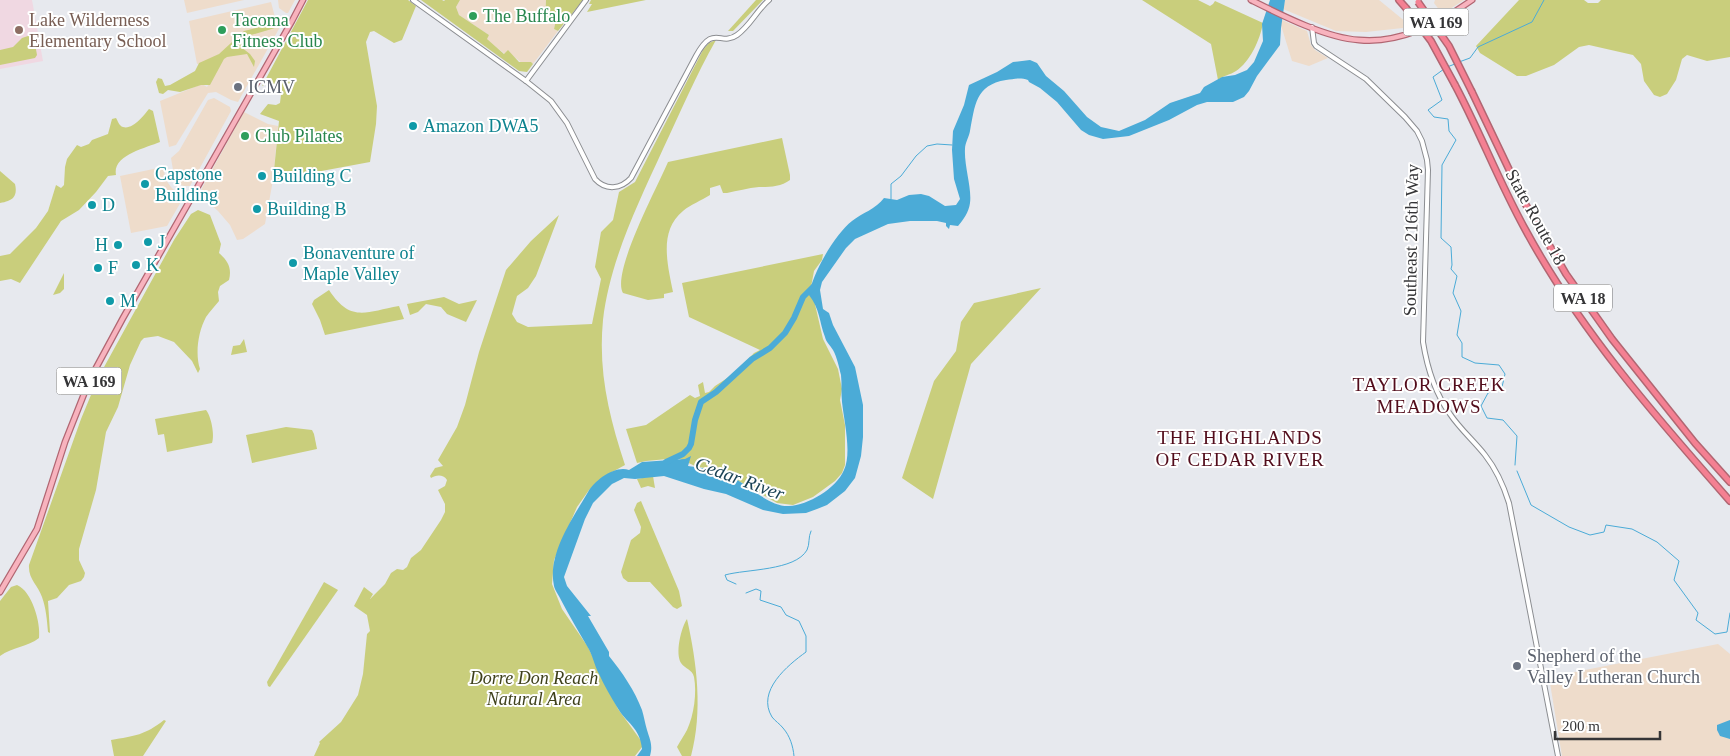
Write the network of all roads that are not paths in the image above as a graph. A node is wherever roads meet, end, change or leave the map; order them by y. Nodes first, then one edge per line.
1 (303, 0) edge
2 (413, 0) edge
3 (586, 0) edge
4 (769, 0) edge
5 (1251, 0) edge
6 (1399, 0) edge
7 (1472, 0) edge
8 (1417, 1) edge
9 (1312, 27) junction
10 (526, 80) junction
11 (1730, 482) edge
12 (1730, 502) edge
13 (0, 592) edge
14 (1558, 756) edge

1 - 13 main road, WA 169
2 - 10 street
3 - 10 street
4 - 10 street
5 - 9 main road, WA 169
6 - 12 highway, State Route 18 / WA 18, bridge
7 - 9 main road, WA 169
8 - 11 highway, State Route 18 / WA 18, bridge
9 - 14 street, Southeast 216th Way

